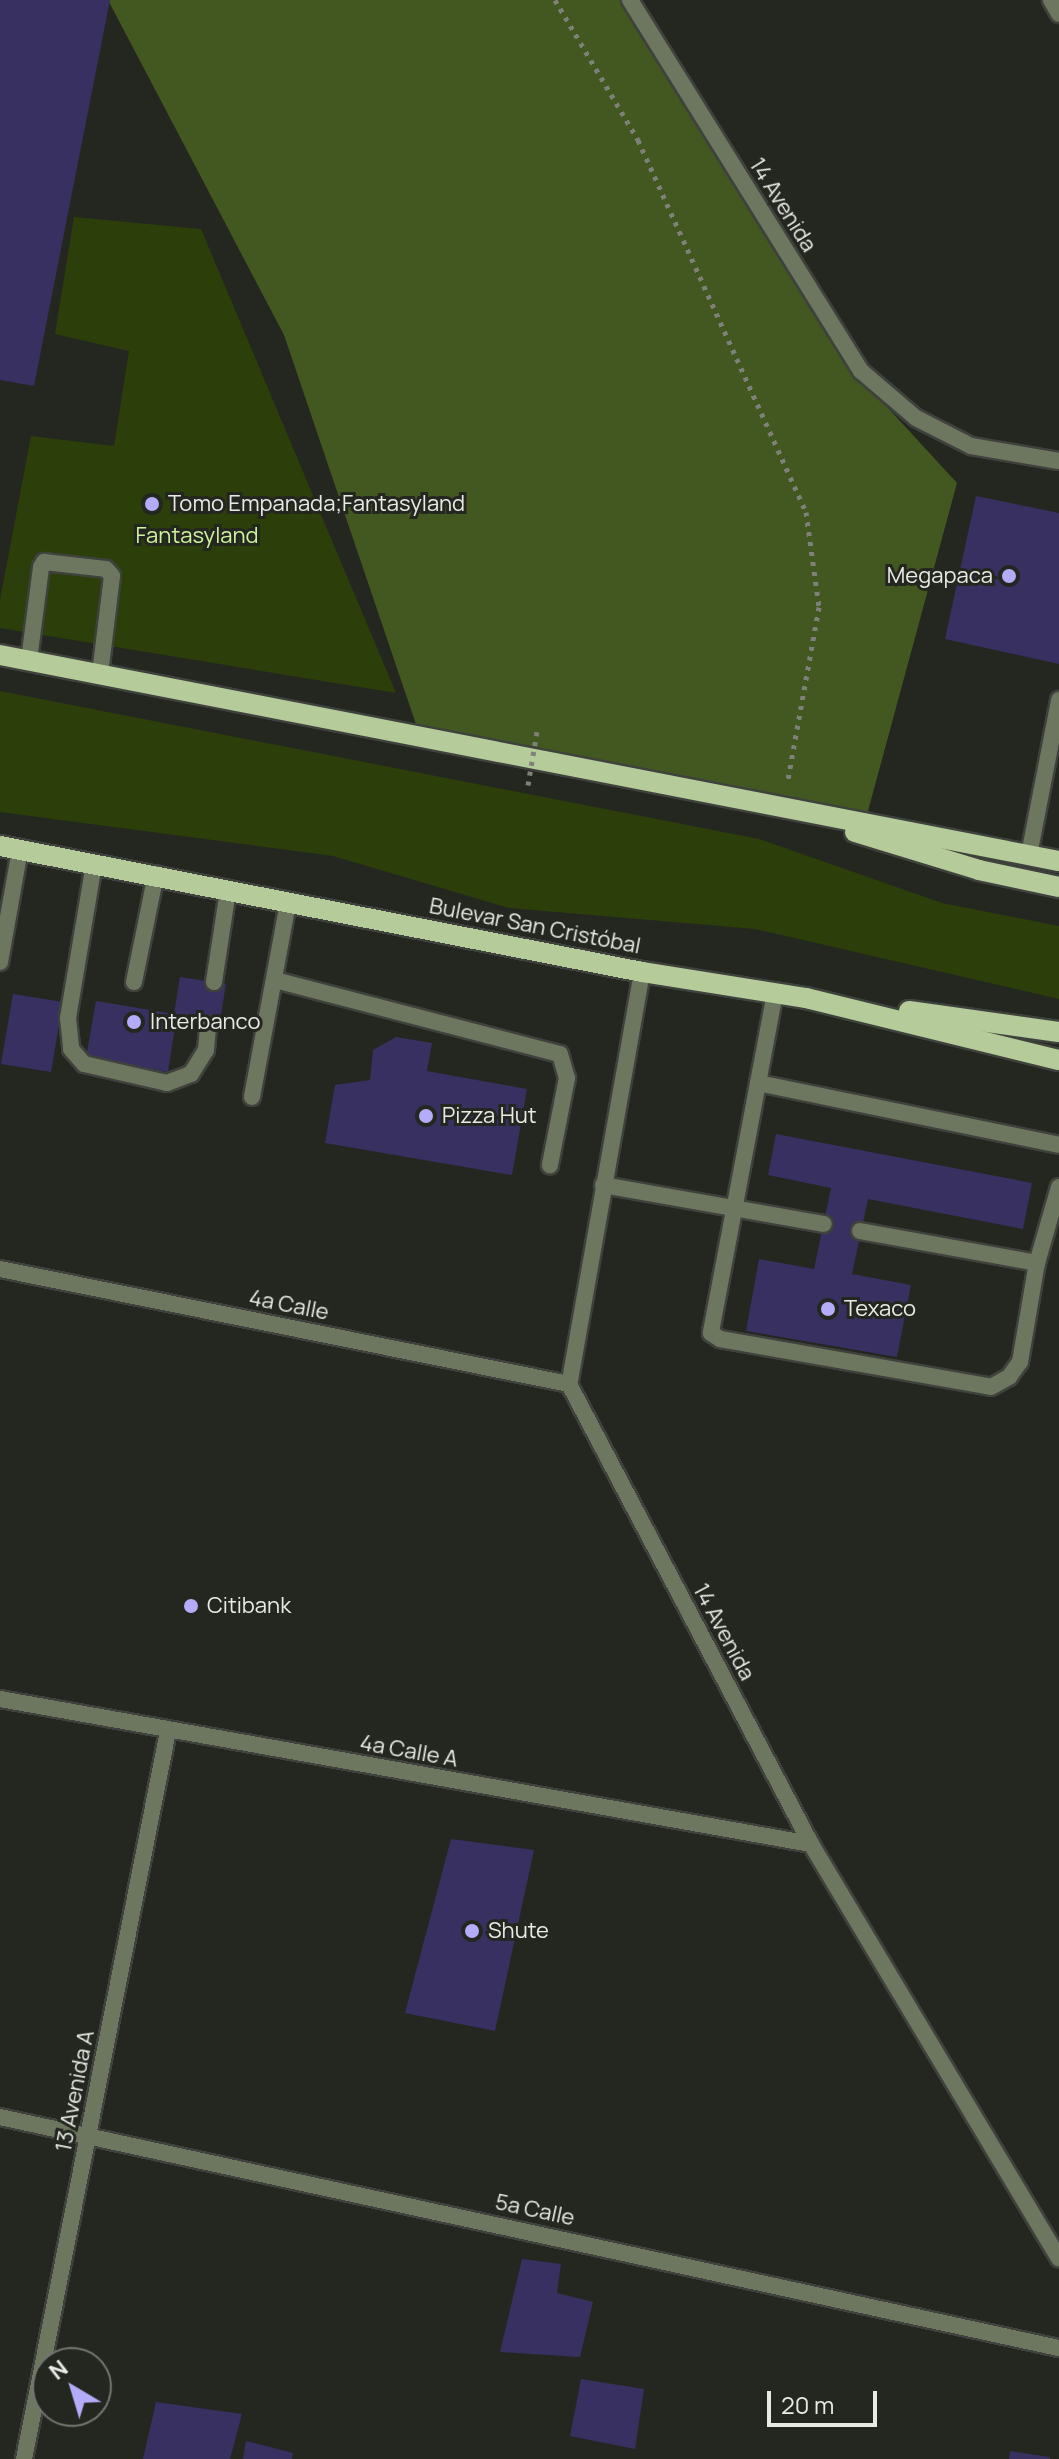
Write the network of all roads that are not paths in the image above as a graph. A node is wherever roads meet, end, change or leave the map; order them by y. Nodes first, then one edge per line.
1 (630, 0) edge
2 (1051, 0) edge
3 (1059, 14) edge
4 (1059, 461) edge
5 (0, 655) edge
6 (29, 660) junction
7 (100, 674) junction
8 (1059, 700) edge
9 (768, 805) junction
10 (10, 848) edge
11 (1029, 855) junction
12 (1059, 861) edge
13 (94, 864) junction
14 (156, 874) junction
15 (1059, 887) edge
16 (228, 890) junction
17 (288, 902) junction
18 (0, 962) edge
19 (642, 972) junction
20 (275, 980) junction
21 (134, 982) dead end
22 (214, 982) dead end
23 (775, 993) junction
24 (806, 998) junction
25 (208, 1025) dead end
26 (1059, 1032) edge
27 (1059, 1060) edge
28 (758, 1083) junction
29 (252, 1097) dead end
30 (1059, 1145) edge
31 (550, 1165) dead end
32 (603, 1185) junction
33 (1059, 1187) edge
34 (734, 1207) junction
35 (824, 1224) dead end
36 (860, 1231) dead end
37 (1037, 1263) junction
38 (0, 1269) edge
39 (569, 1384) junction
40 (0, 1699) edge
41 (168, 1731) junction
42 (811, 1844) junction
43 (0, 2117) edge
44 (89, 2134) junction
45 (1059, 2258) edge
46 (1059, 2348) edge
47 (24, 2459) edge

1 - 4 street, 14 Avenida
2 - 3 street
5 - 6 main road
6 - 7 main road
6 - 7 street
7 - 9 main road
8 - 11 street
9 - 11 main road
9 - 15 main road
10 - 13 main road, Bulevar San Cristóbal
10 - 18 street
11 - 12 main road
13 - 14 main road, Bulevar San Cristóbal
13 - 25 street
14 - 16 main road, Bulevar San Cristóbal
14 - 21 street
16 - 17 main road, Bulevar San Cristóbal
16 - 22 street
17 - 19 main road, Bulevar San Cristóbal
17 - 20 street
19 - 23 main road, Bulevar San Cristóbal
19 - 32 street
20 - 29 street
20 - 31 street
23 - 24 main road, Bulevar San Cristóbal
23 - 28 street
24 - 26 main road
24 - 27 main road, Bulevar San Cristóbal
28 - 30 street
28 - 34 street
32 - 34 street
32 - 39 street
33 - 37 street
34 - 35 street
34 - 37 street
36 - 37 street
38 - 39 street, 4a Calle
39 - 42 street, 14 Avenida
40 - 41 street, 4a Calle A
41 - 42 street, 4a Calle A
41 - 44 street, 13 Avenida A
42 - 45 street, 14 Avenida
43 - 44 street, 5a Calle
44 - 46 street, 5a Calle
44 - 47 street, 13 Avenida A

